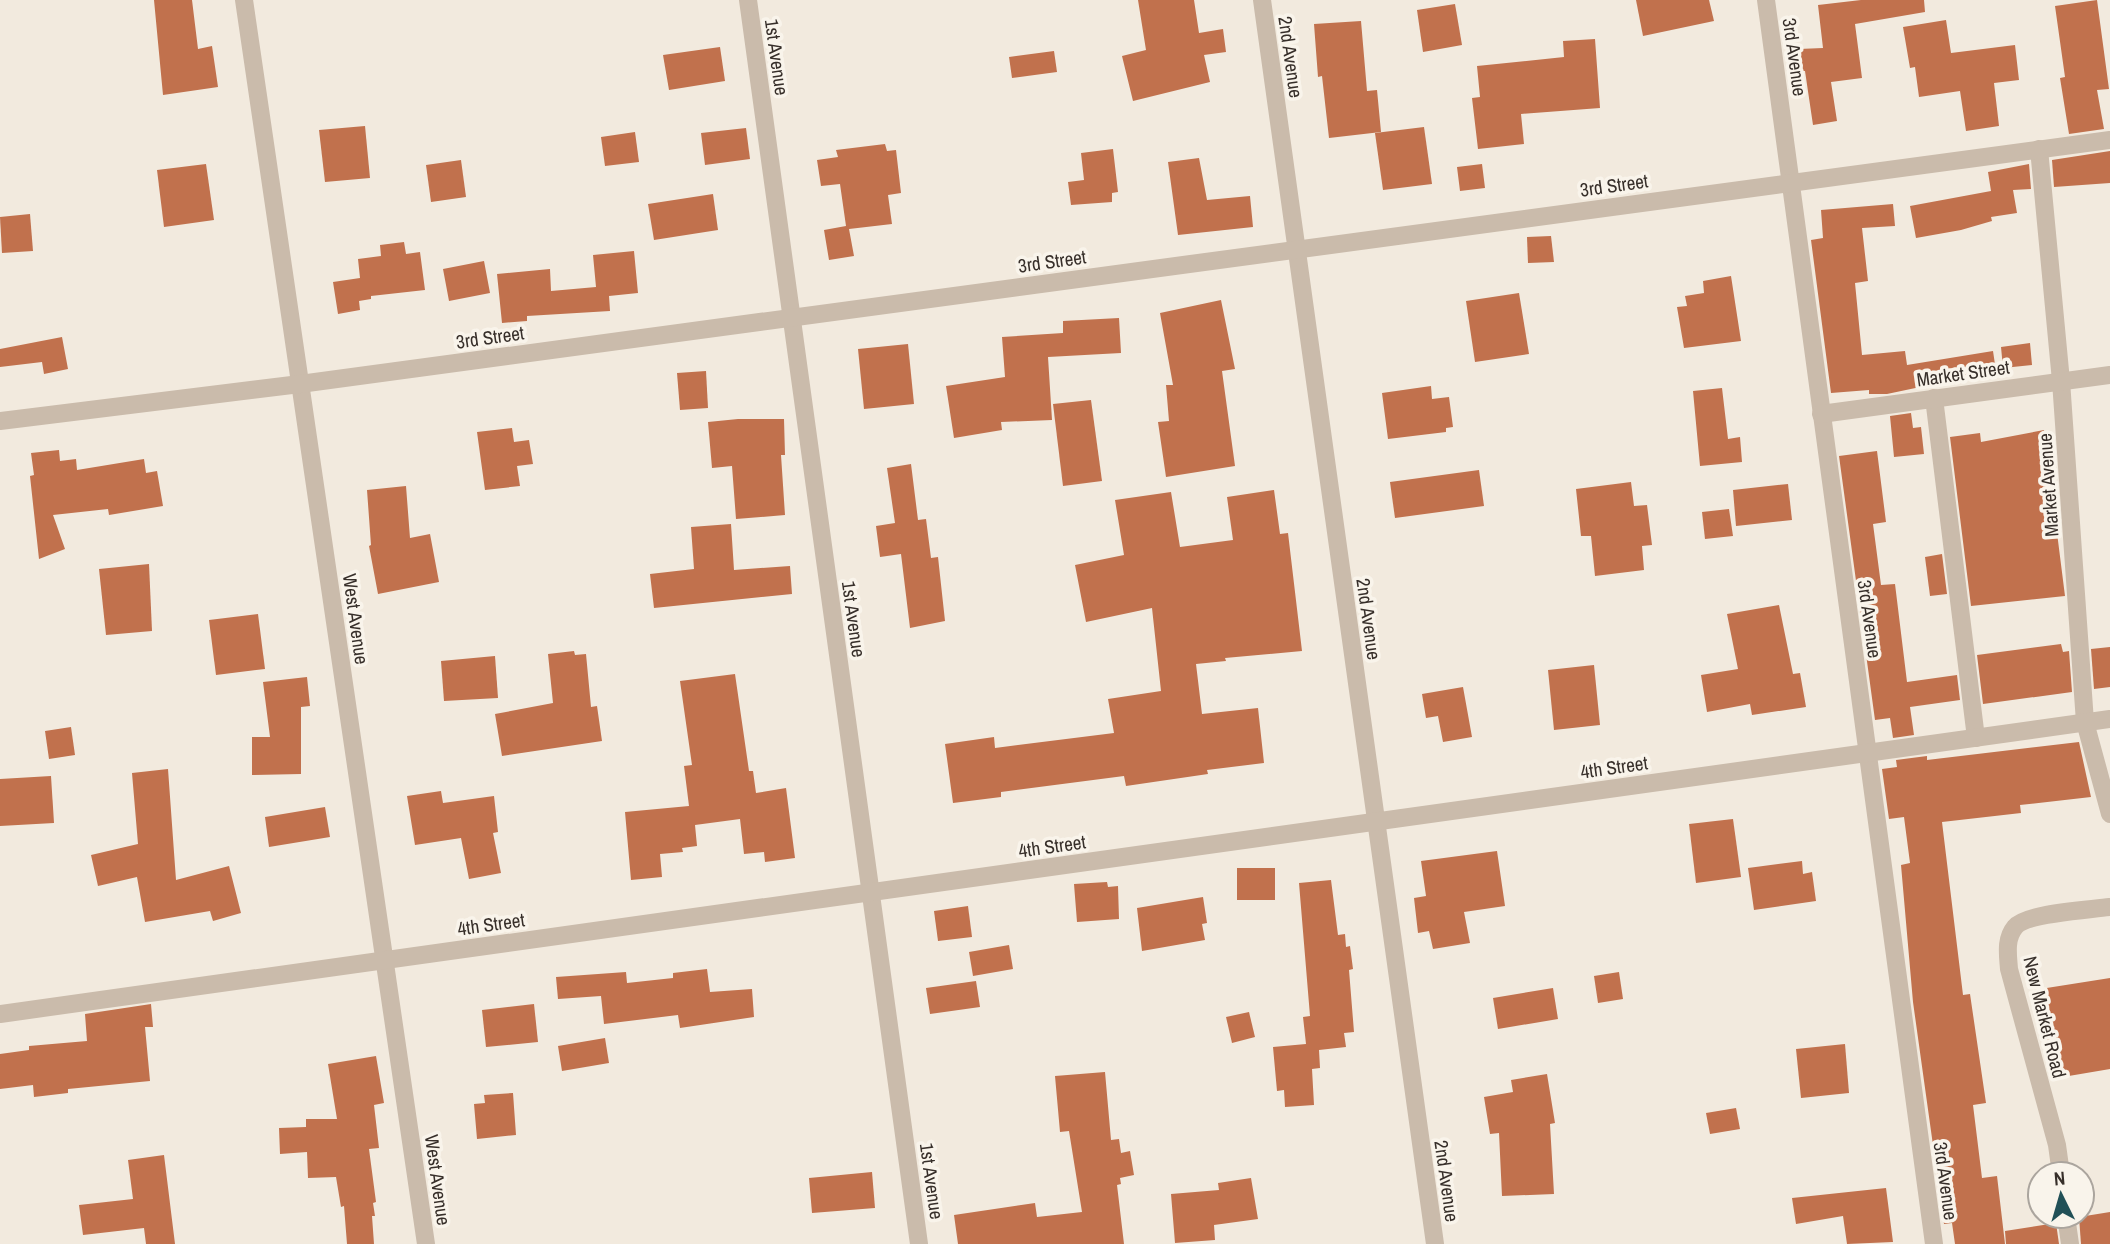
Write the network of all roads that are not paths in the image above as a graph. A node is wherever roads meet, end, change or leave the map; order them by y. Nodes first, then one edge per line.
1 (244, 0) edge
2 (748, 0) edge
3 (1262, 0) edge
4 (1766, 0) edge
5 (2110, 140) edge
6 (2039, 149) junction
7 (1790, 183) junction
8 (1297, 249) junction
9 (792, 318) junction
10 (2110, 375) edge
11 (2062, 381) junction
12 (300, 384) junction
13 (1934, 398) junction
14 (1821, 414) junction
15 (0, 421) edge
16 (2110, 719) edge
17 (2085, 722) junction
18 (1976, 738) junction
19 (1867, 753) junction
20 (2110, 814) edge
21 (1376, 821) junction
22 (871, 892) junction
23 (2110, 907) edge
24 (385, 960) junction
25 (0, 1014) edge
26 (2059, 1160) edge
27 (426, 1244) edge
28 (919, 1244) edge
29 (1435, 1244) edge
30 (1934, 1244) edge

1 - 12 street, West Avenue
2 - 9 street, 1st Avenue
3 - 8 street, 2nd Avenue
4 - 7 street, 3rd Avenue
5 - 6 street, 3rd Street
6 - 7 street, 3rd Street
6 - 11 street, Market Avenue
7 - 8 street, 3rd Street
7 - 14 street, 3rd Avenue
8 - 9 street, 3rd Street
8 - 21 street, 2nd Avenue
9 - 12 street, 3rd Street
9 - 22 street, 1st Avenue
10 - 11 street, Market Street
11 - 13 street, Market Street
11 - 17 street, Market Avenue
12 - 15 street, 3rd Street
12 - 24 street, West Avenue
13 - 14 street, Market Street
13 - 18 street
14 - 19 street, 3rd Avenue
16 - 17 street, 4th Street
17 - 18 street, 4th Street
17 - 20 street, Market Avenue
18 - 19 street, 4th Street
19 - 21 street, 4th Street
19 - 30 street, 3rd Avenue
21 - 22 street, 4th Street
21 - 29 street, 2nd Avenue
22 - 24 street, 4th Street
22 - 28 street, 1st Avenue
23 - 26 street, New Market Road
24 - 25 street, 4th Street
24 - 27 street, West Avenue

